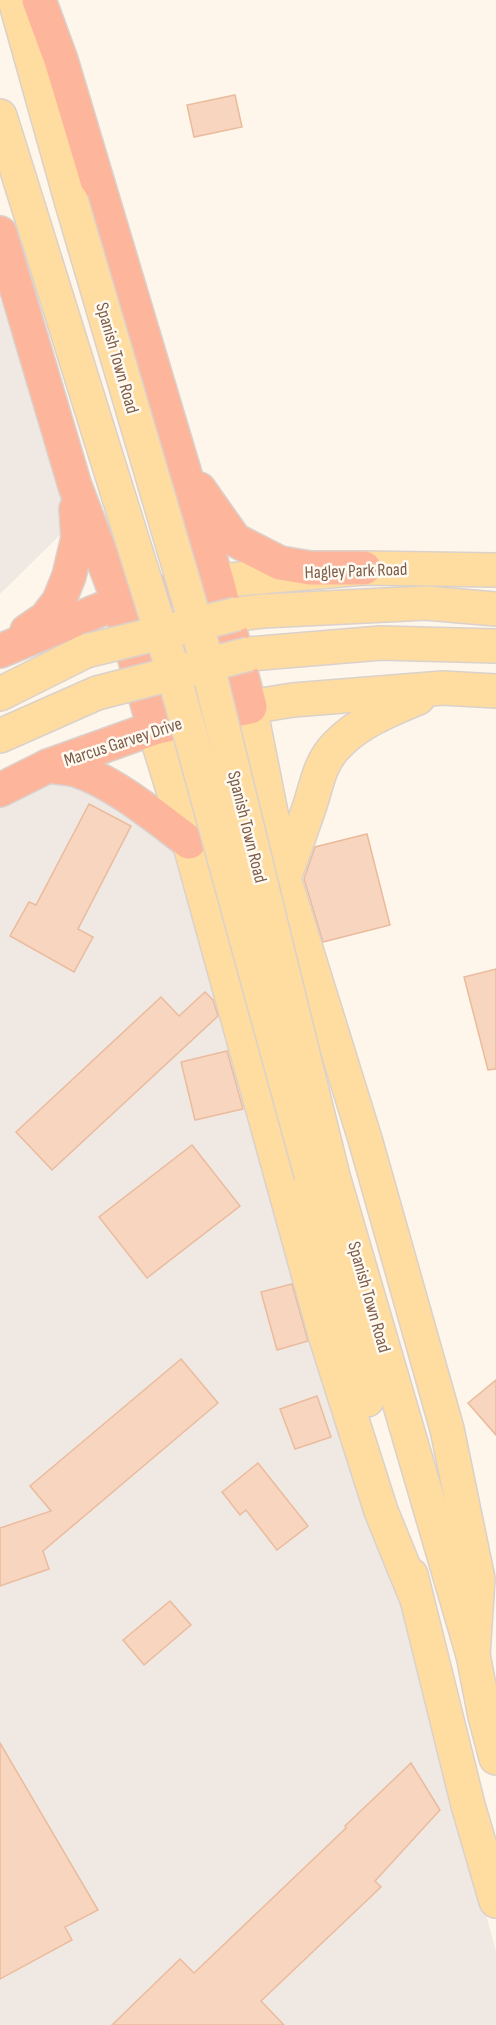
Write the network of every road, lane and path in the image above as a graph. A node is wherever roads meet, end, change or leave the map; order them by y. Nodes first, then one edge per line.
1 (15, 0) edge
2 (39, 0) edge
3 (0, 116) edge
4 (0, 233) edge
5 (166, 413) junction
6 (75, 486) junction
7 (364, 568) junction
8 (496, 570) edge
9 (217, 581) junction
10 (118, 602) junction
11 (496, 609) edge
12 (496, 646) edge
13 (0, 650) edge
14 (496, 682) edge
15 (443, 688) junction
16 (496, 691) edge
17 (0, 693) edge
18 (250, 707) junction
19 (154, 728) junction
20 (0, 736) edge
21 (48, 766) junction
22 (0, 790) edge
23 (189, 842) junction
24 (284, 878) junction
25 (323, 1178) junction
26 (416, 1597) junction
27 (473, 1655) junction
28 (496, 1758) edge
29 (496, 1901) edge

1 - 25 main road, Spanish Town Road, bridge
2 - 5 highway, Spanish Town Road
3 - 25 main road, Spanish Town Road, bridge
4 - 6 highway, Spanish Town Road
5 - 7 highway
5 - 9 highway, Spanish Town Road
6 - 10 highway, Spanish Town Road
6 - 13 highway
7 - 8 main road, Hagley Park Road
7 - 9 main road, Hagley Park Road
9 - 10 highway
9 - 18 highway, Spanish Town Road
10 - 13 highway
10 - 19 highway, Spanish Town Road
11 - 17 main road, Hagley Park Road, bridge
12 - 20 main road, bridge
14 - 15 main road
15 - 16 main road
15 - 18 main road
15 - 24 main road
18 - 19 highway, Marcus Garvey Drive
18 - 24 main road, Spanish Town Road
19 - 21 highway, Marcus Garvey Drive
19 - 23 main road, Spanish Town Road
21 - 22 highway, Marcus Garvey Drive
21 - 23 highway
23 - 26 main road, Spanish Town Road
24 - 27 main road, Spanish Town Road
25 - 26 main road, Spanish Town Road
25 - 27 main road, Spanish Town Road
26 - 29 main road, Spanish Town Road
27 - 28 main road, Spanish Town Road

